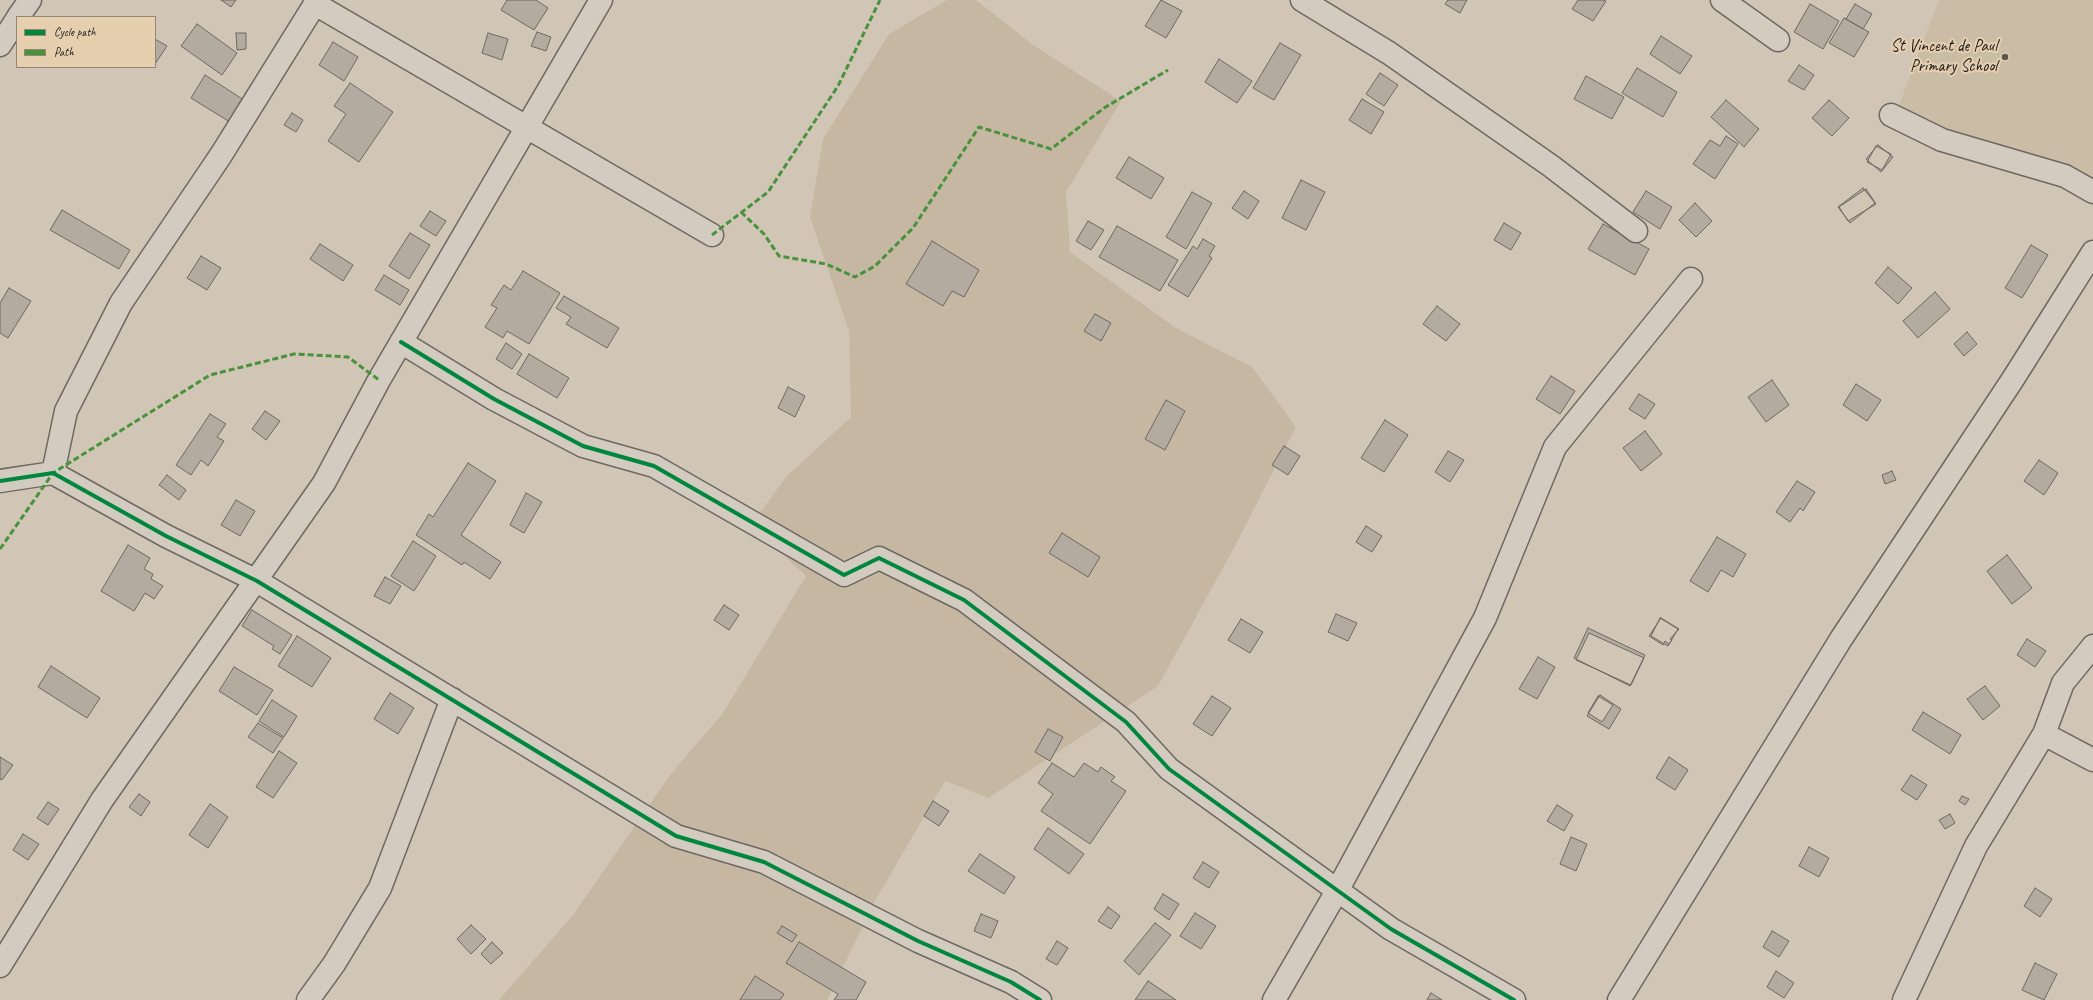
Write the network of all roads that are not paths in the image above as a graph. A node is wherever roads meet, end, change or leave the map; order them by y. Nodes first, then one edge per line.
1 (30, 0) edge
2 (601, 0) edge
3 (1302, 0) edge
4 (1722, 0) edge
5 (315, 2) edge
6 (19, 16) edge
7 (16, 21) edge
8 (1778, 40) dead end
9 (0, 45) edge
10 (1891, 115) dead end
11 (2093, 192) edge
12 (1636, 232) dead end
13 (712, 235) dead end
14 (2093, 252) edge
15 (1690, 279) dead end
16 (401, 342) junction
17 (53, 473) junction
18 (0, 481) edge
19 (257, 581) junction
20 (2093, 646) edge
21 (452, 699) junction
22 (2044, 734) junction
23 (2093, 760) edge
24 (1337, 891) junction
25 (0, 966) edge
26 (308, 1000) edge
27 (1040, 1000) edge
28 (1274, 1000) edge
29 (1514, 1000) edge
30 (1619, 1000) edge
31 (1904, 1000) edge

1 - 6 street
2 - 16 street
3 - 12 street
4 - 8 street
5 - 13 street
5 - 17 street
7 - 9 street
10 - 11 street
14 - 30 street
15 - 24 street
16 - 19 street
16 - 24 street
17 - 18 street
17 - 19 street
19 - 21 street
19 - 25 street
20 - 22 street
21 - 26 street
21 - 27 street
22 - 23 street
22 - 31 street
24 - 28 street
24 - 29 street

